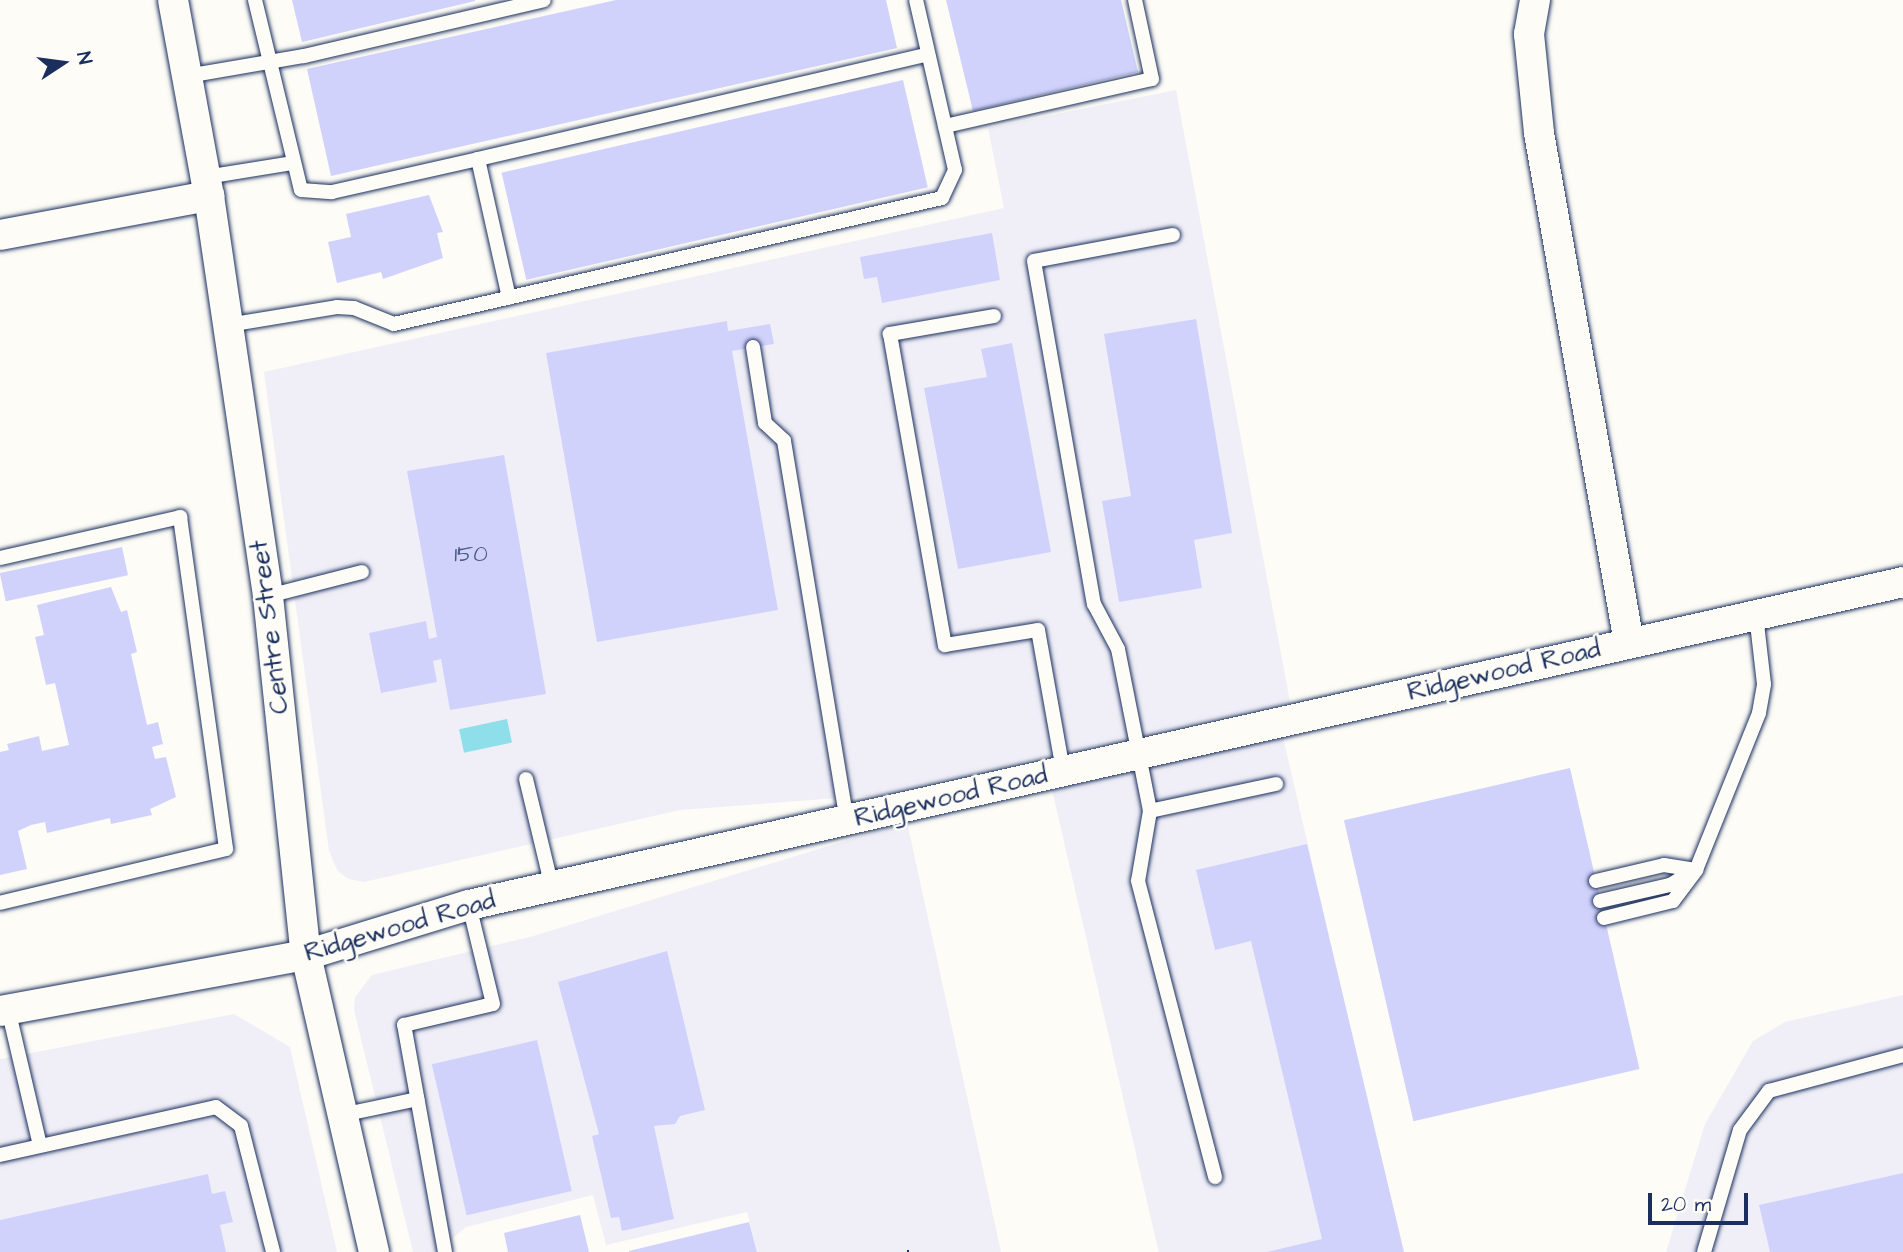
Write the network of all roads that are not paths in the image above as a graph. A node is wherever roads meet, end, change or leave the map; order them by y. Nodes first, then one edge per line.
1 (173, 0) edge
2 (255, 0) edge
3 (544, 0) edge
4 (916, 0) edge
5 (1135, 0) edge
6 (1535, 0) edge
7 (928, 54) junction
8 (269, 61) junction
9 (187, 76) junction
10 (945, 126) junction
11 (478, 159) junction
12 (292, 163) junction
13 (207, 186) junction
14 (0, 235) edge
15 (1173, 235) dead end
16 (509, 298) junction
17 (994, 316) dead end
18 (228, 325) junction
19 (753, 347) dead end
20 (0, 558) edge
21 (362, 572) dead end
22 (1903, 582) edge
23 (268, 596) junction
24 (1756, 615) junction
25 (1629, 643) junction
26 (1137, 754) junction
27 (1063, 771) junction
28 (526, 779) dead end
29 (1276, 784) dead end
30 (1150, 811) junction
31 (847, 820) junction
32 (1696, 870) junction
33 (1596, 881) dead end
34 (552, 887) junction
35 (1600, 901) dead end
36 (0, 903) edge
37 (469, 905) junction
38 (1604, 918) dead end
39 (306, 955) junction
40 (4, 1010) edge
41 (1903, 1055) edge
42 (417, 1099) junction
43 (342, 1115) junction
44 (40, 1145) junction
45 (0, 1155) edge
46 (1215, 1177) dead end
47 (273, 1252) edge
48 (374, 1252) edge
49 (445, 1252) edge
50 (1704, 1252) edge

1 - 9 street, Centre Street
2 - 8 lane
3 - 8 lane
4 - 7 lane
5 - 10 lane
6 - 25 street
7 - 10 lane
7 - 11 lane
8 - 9 lane
8 - 12 lane
9 - 13 street, Centre Street
10 - 16 lane
11 - 12 lane
11 - 16 lane
12 - 13 lane
13 - 14 street
13 - 18 street, Centre Street
15 - 26 lane
16 - 18 lane
17 - 27 lane
18 - 23 street, Centre Street
19 - 31 lane
20 - 36 lane
21 - 23 lane
22 - 24 street, Ridgewood Road
23 - 39 street, Centre Street
24 - 25 street, Ridgewood Road
24 - 32 lane
25 - 26 street, Ridgewood Road
26 - 27 street, Ridgewood Road
26 - 30 lane
27 - 31 street, Ridgewood Road
28 - 34 lane
29 - 30 lane
30 - 46 lane
31 - 34 street, Ridgewood Road
32 - 33 lane
32 - 35 lane
32 - 38 lane
34 - 37 street, Ridgewood Road
37 - 39 street, Ridgewood Road
37 - 42 lane
39 - 40 street, Ridgewood Road
39 - 43 street, Centre Street
40 - 44 lane
41 - 50 lane
42 - 43 lane
42 - 49 lane
43 - 48 street, Centre Street
44 - 45 lane
44 - 47 lane

